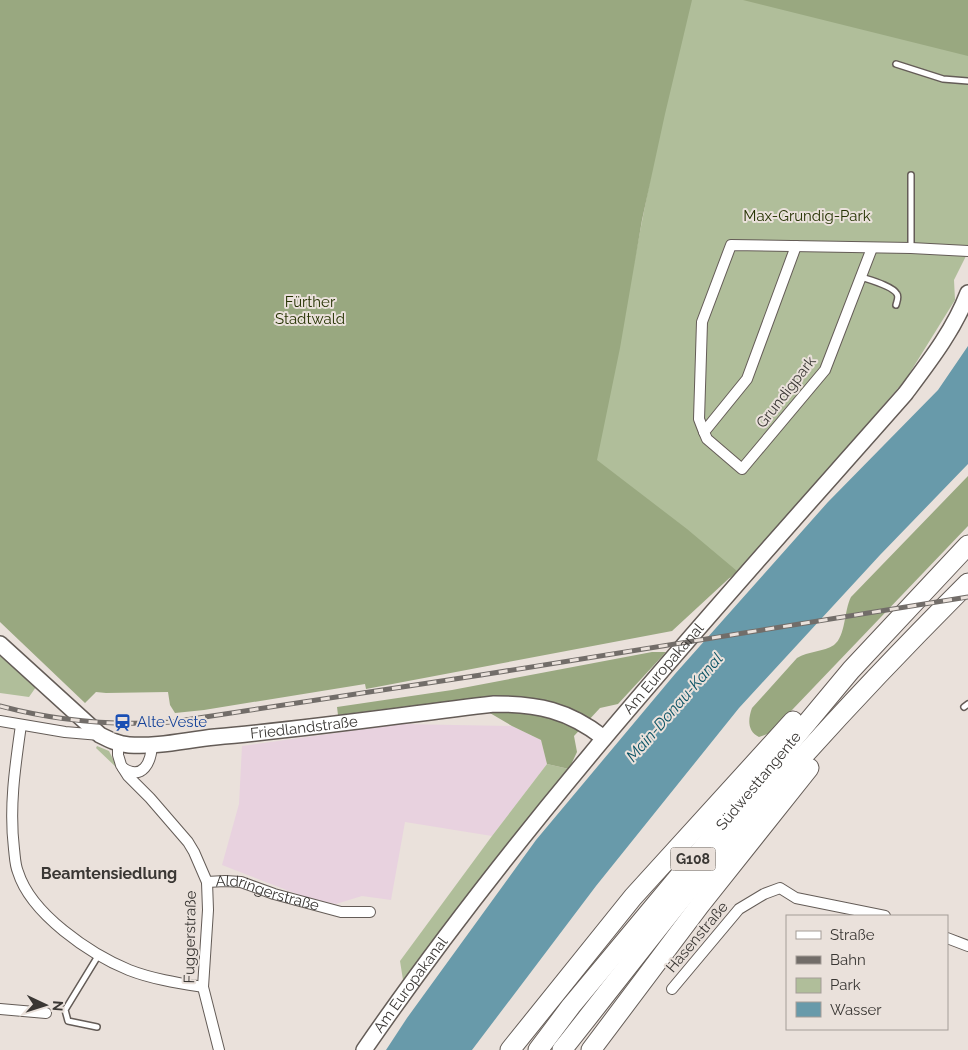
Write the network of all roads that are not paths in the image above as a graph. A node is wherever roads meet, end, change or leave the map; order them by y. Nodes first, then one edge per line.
1 (896, 64) dead end
2 (968, 81) edge
3 (911, 175) dead end
4 (796, 246) junction
5 (872, 248) junction
6 (911, 248) junction
7 (968, 251) edge
8 (861, 277) junction
9 (968, 293) edge
10 (896, 305) dead end
11 (704, 432) junction
12 (968, 545) edge
13 (968, 583) edge
14 (0, 644) edge
15 (851, 670) junction
16 (856, 698) junction
17 (0, 721) edge
18 (21, 725) junction
19 (100, 736) junction
20 (604, 738) junction
21 (118, 744) junction
22 (152, 745) junction
23 (123, 768) junction
24 (145, 768) junction
25 (150, 798) junction
26 (207, 882) junction
27 (370, 912) dead end
28 (880, 915) edge
29 (948, 938) edge
30 (968, 946) edge
31 (98, 956) junction
32 (203, 987) junction
33 (672, 989) dead end
34 (0, 1009) edge
35 (46, 1013) dead end
36 (98, 1027) dead end
37 (219, 1050) edge
38 (364, 1050) edge
39 (510, 1050) edge
40 (538, 1050) edge
41 (562, 1050) edge
42 (591, 1050) edge

1 - 2 lane
3 - 6 lane
4 - 5 street
4 - 11 street
4 - 11 street
5 - 6 street
5 - 8 street, Grundigpark
6 - 7 street
8 - 10 lane
8 - 11 street, Grundigpark
9 - 20 main road, Am Europakanal
12 - 15 highway, Südwesttangente / G108
13 - 16 highway, Südwesttangente / G108
14 - 19 main road
15 - 39 highway
15 - 40 highway, Südwesttangente / G108
16 - 41 highway, Südwesttangente / G108
16 - 42 highway
17 - 18 street, Friedlandstraße
18 - 19 street, Friedlandstraße
18 - 31 street
19 - 21 main road, Friedlandstraße
20 - 22 main road, Friedlandstraße
20 - 38 main road, Am Europakanal
21 - 22 main road, Friedlandstraße
21 - 23 street
22 - 24 street
23 - 24 street
23 - 25 street, Aldringerstraße
24 - 25 street, Aldringerstraße
25 - 26 street, Aldringerstraße
26 - 27 street, Aldringerstraße
26 - 32 street, Fuggerstraße
28 - 33 street, Hasenstraße
29 - 30 street
31 - 32 street
31 - 36 lane
32 - 37 street, Fuggerstraße
34 - 35 street

